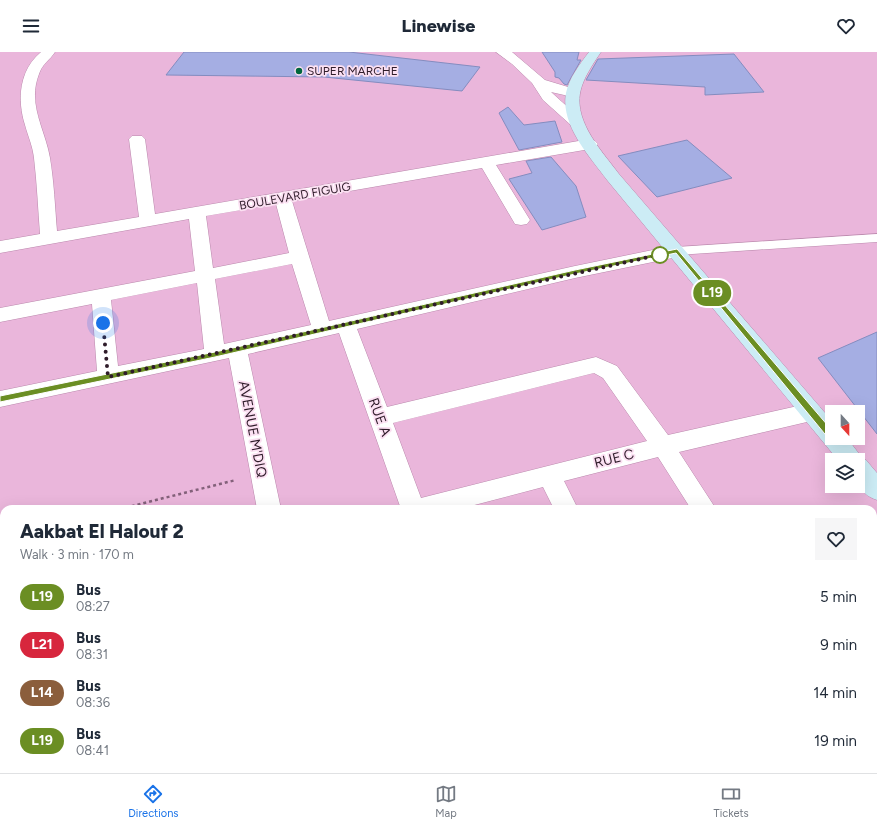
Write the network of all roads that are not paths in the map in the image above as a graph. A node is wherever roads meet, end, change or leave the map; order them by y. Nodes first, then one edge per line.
1 (49, 52) edge
2 (595, 52) edge
3 (508, 53) edge
4 (536, 80) junction
5 (573, 93) junction
6 (577, 123) junction
7 (138, 139) dead end
8 (590, 144) junction
9 (487, 163) junction
10 (283, 198) junction
11 (197, 213) junction
12 (521, 220) dead end
13 (148, 222) junction
14 (877, 238) edge
15 (49, 239) junction
16 (0, 247) edge
17 (677, 251) junction
18 (299, 257) junction
19 (204, 276) junction
20 (101, 296) junction
21 (0, 315) edge
22 (346, 325) junction
23 (322, 330) junction
24 (237, 349) junction
25 (215, 354) junction
26 (108, 377) junction
27 (0, 398) edge
28 (811, 412) junction
29 (380, 418) junction
30 (825, 428) edge
31 (840, 445) edge
32 (663, 446) junction
33 (846, 453) edge
34 (549, 474) junction
35 (865, 475) edge
36 (877, 490) edge
37 (268, 505) edge
38 (412, 505) edge
39 (433, 505) edge
40 (564, 505) edge
41 (701, 505) edge

1 - 15 street
2 - 5 main road
3 - 4 street
4 - 5 street
4 - 6 street
5 - 6 main road
6 - 8 main road
7 - 13 street
8 - 9 street, BOULEVARD FIGUIG
8 - 17 main road
9 - 10 street, BOULEVARD FIGUIG
9 - 12 street
10 - 11 street, BOULEVARD FIGUIG
10 - 18 street
11 - 13 street, BOULEVARD FIGUIG
11 - 19 street
13 - 15 street, BOULEVARD FIGUIG
14 - 17 lane
15 - 16 street, BOULEVARD FIGUIG
17 - 22 street
17 - 28 main road
18 - 19 street
18 - 23 street
19 - 20 street
19 - 25 street
20 - 21 street
20 - 26 street
22 - 23 street
22 - 29 street, RUE A
23 - 24 street
24 - 25 street
24 - 37 street, AVENUE M'DIQ
25 - 26 street
26 - 27 street
28 - 30 main road
28 - 32 street, RUE C
29 - 32 street
29 - 38 street, RUE A
31 - 33 main road
32 - 34 street, RUE C
32 - 41 street
34 - 39 street, RUE C
34 - 40 street
35 - 36 main road

